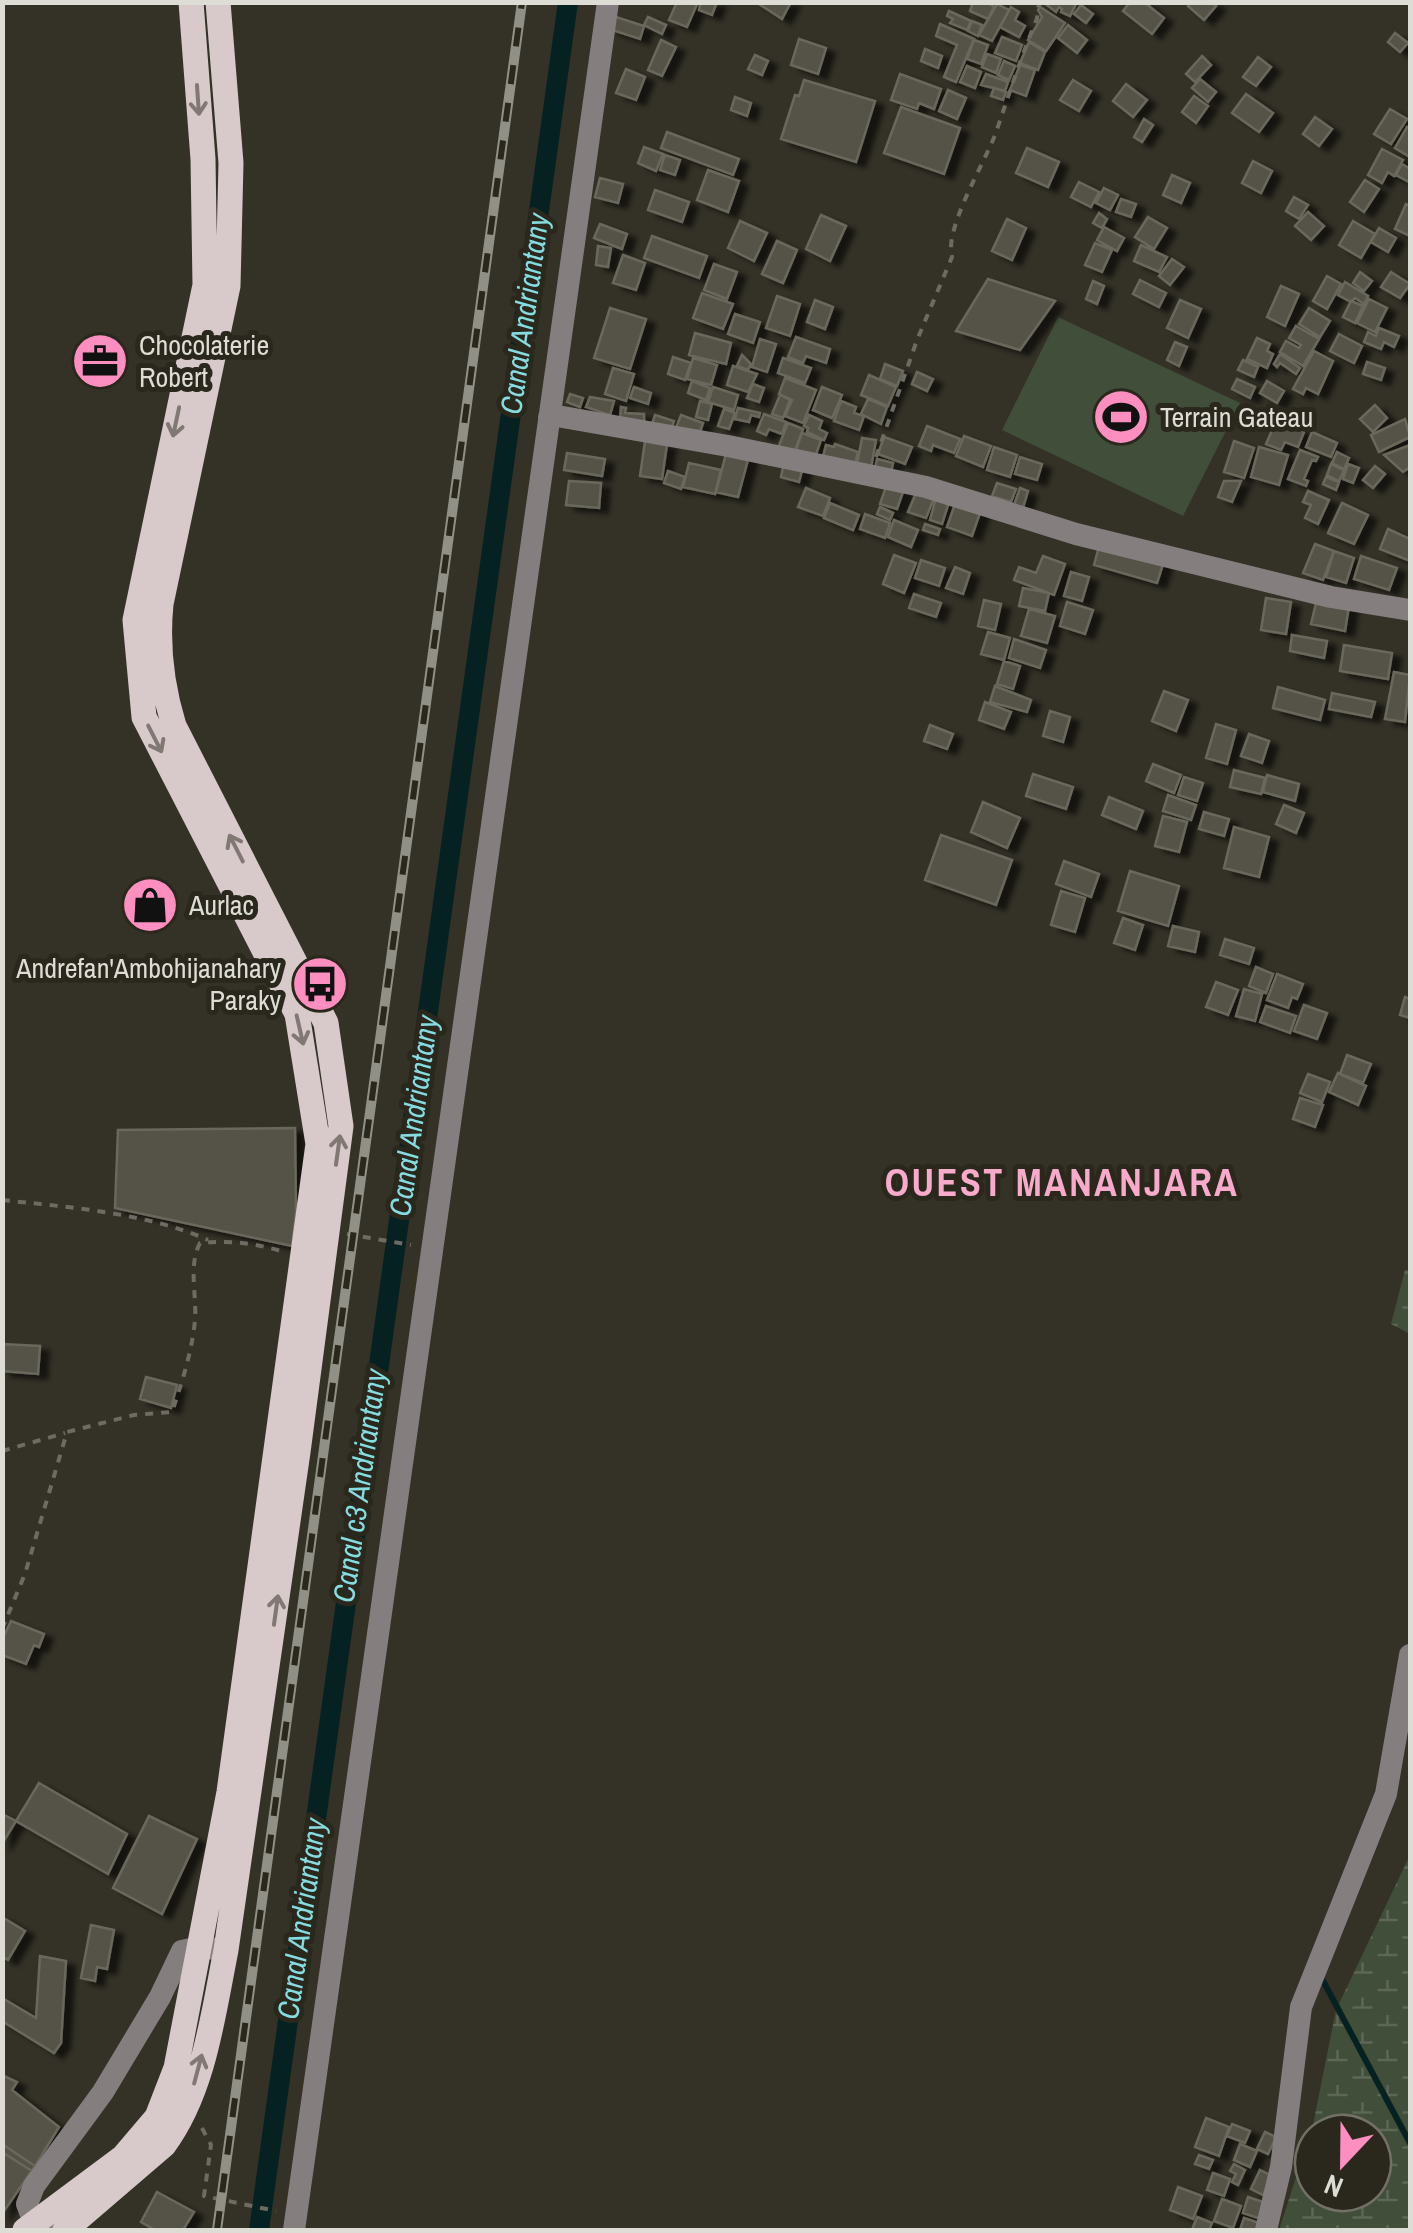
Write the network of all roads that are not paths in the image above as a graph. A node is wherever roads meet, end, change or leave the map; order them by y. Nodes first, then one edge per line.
1 (191, 2) edge
2 (218, 2) edge
3 (608, 2) edge
4 (549, 417) junction
5 (1410, 610) edge
6 (1410, 1655) edge
7 (213, 1948) junction
8 (295, 2223) edge
9 (35, 2228) edge
10 (65, 2230) edge
11 (1266, 2230) edge

1 -> 7 main road
7 -> 2 main road
3 - 4 street
4 - 5 street
4 - 8 street
6 - 11 street
7 - 9 main road
7 - 9 street
10 -> 7 main road

